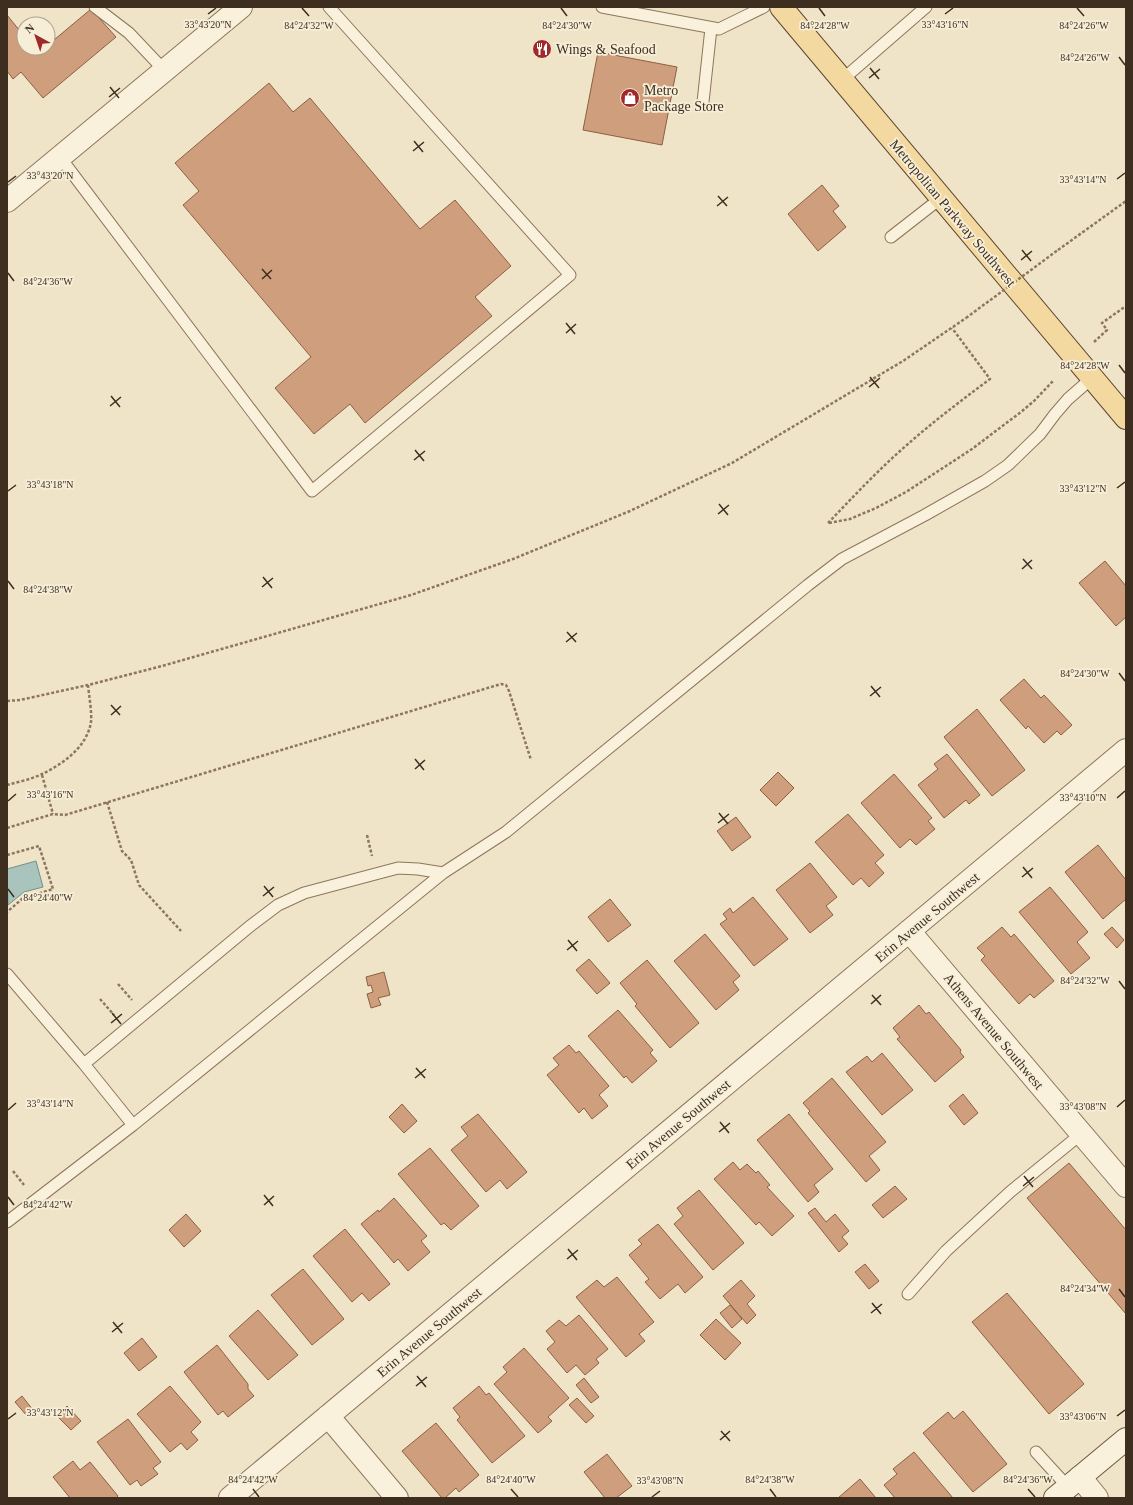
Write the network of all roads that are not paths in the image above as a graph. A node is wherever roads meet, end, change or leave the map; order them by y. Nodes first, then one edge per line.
1 (95, 7) edge
2 (241, 7) edge
3 (329, 7) edge
4 (603, 7) edge
5 (651, 7) edge
6 (764, 7) edge
7 (781, 7) edge
8 (926, 7) edge
9 (640, 15) junction
10 (711, 28) junction
11 (164, 70) junction
12 (842, 80) junction
13 (703, 102) dead end
14 (60, 157) junction
15 (941, 198) junction
16 (7, 201) edge
17 (891, 237) dead end
18 (1092, 378) junction
19 (1126, 418) edge
20 (1126, 750) edge
21 (443, 873) junction
22 (909, 931) junction
23 (7, 974) edge
24 (84, 1064) junction
25 (133, 1125) junction
26 (1081, 1134) junction
27 (1126, 1186) edge
28 (7, 1222) edge
29 (908, 1294) dead end
30 (328, 1416) junction
31 (1126, 1439) edge
32 (1036, 1452) dead end
33 (1068, 1487) edge
34 (230, 1498) edge
35 (397, 1498) edge
36 (1097, 1498) edge

1 - 11 lane
2 - 11 street
3 - 14 lane
4 - 9 lane
5 - 9 lane
6 - 10 lane
7 - 12 main road, Metropolitan Parkway Southwest
8 - 12 lane
9 - 10 lane
10 - 13 lane
11 - 14 street
12 - 15 main road, Metropolitan Parkway Southwest
14 - 16 street
15 - 17 lane
15 - 18 main road, Metropolitan Parkway Southwest
18 - 19 main road, Metropolitan Parkway Southwest
18 - 21 lane
20 - 22 street, Erin Avenue Southwest
21 - 24 lane
21 - 25 lane
22 - 26 street, Athens Avenue Southwest
22 - 30 street, Erin Avenue Southwest
23 - 24 lane
24 - 25 lane
25 - 28 lane
26 - 27 street, Athens Avenue Southwest
26 - 29 lane
30 - 34 street, Erin Avenue Southwest
30 - 35 street
31 - 33 street
32 - 33 lane
33 - 36 street

